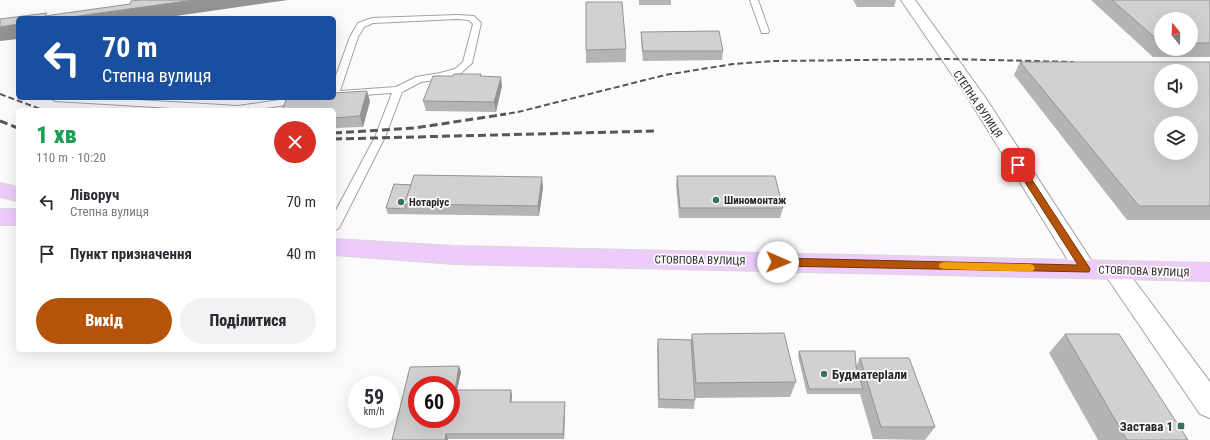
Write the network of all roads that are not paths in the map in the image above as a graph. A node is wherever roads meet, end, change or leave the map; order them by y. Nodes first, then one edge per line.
1 (754, 0) edge
2 (908, 0) edge
3 (765, 31) dead end
4 (336, 88) edge
5 (398, 90) junction
6 (336, 94) edge
7 (88, 100) edge
8 (299, 100) edge
9 (221, 108) edge
10 (245, 108) edge
11 (0, 190) edge
12 (16, 194) edge
13 (0, 217) edge
14 (16, 217) edge
15 (336, 222) edge
16 (336, 247) edge
17 (1086, 269) junction
18 (1114, 270) junction
19 (1210, 272) edge
20 (1210, 405) edge

1 - 3 lane
2 - 17 main road, СТЕПНА ВУЛИЦЯ
4 - 5 lane
5 - 6 lane
5 - 15 lane
7 - 9 lane
8 - 10 lane
11 - 12 main road
13 - 14 main road
16 - 17 main road, СТОВПОВА ВУЛИЦЯ
17 - 18 main road, СТОВПОВА ВУЛИЦЯ
18 - 19 main road, СТОВПОВА ВУЛИЦЯ
18 - 20 main road

